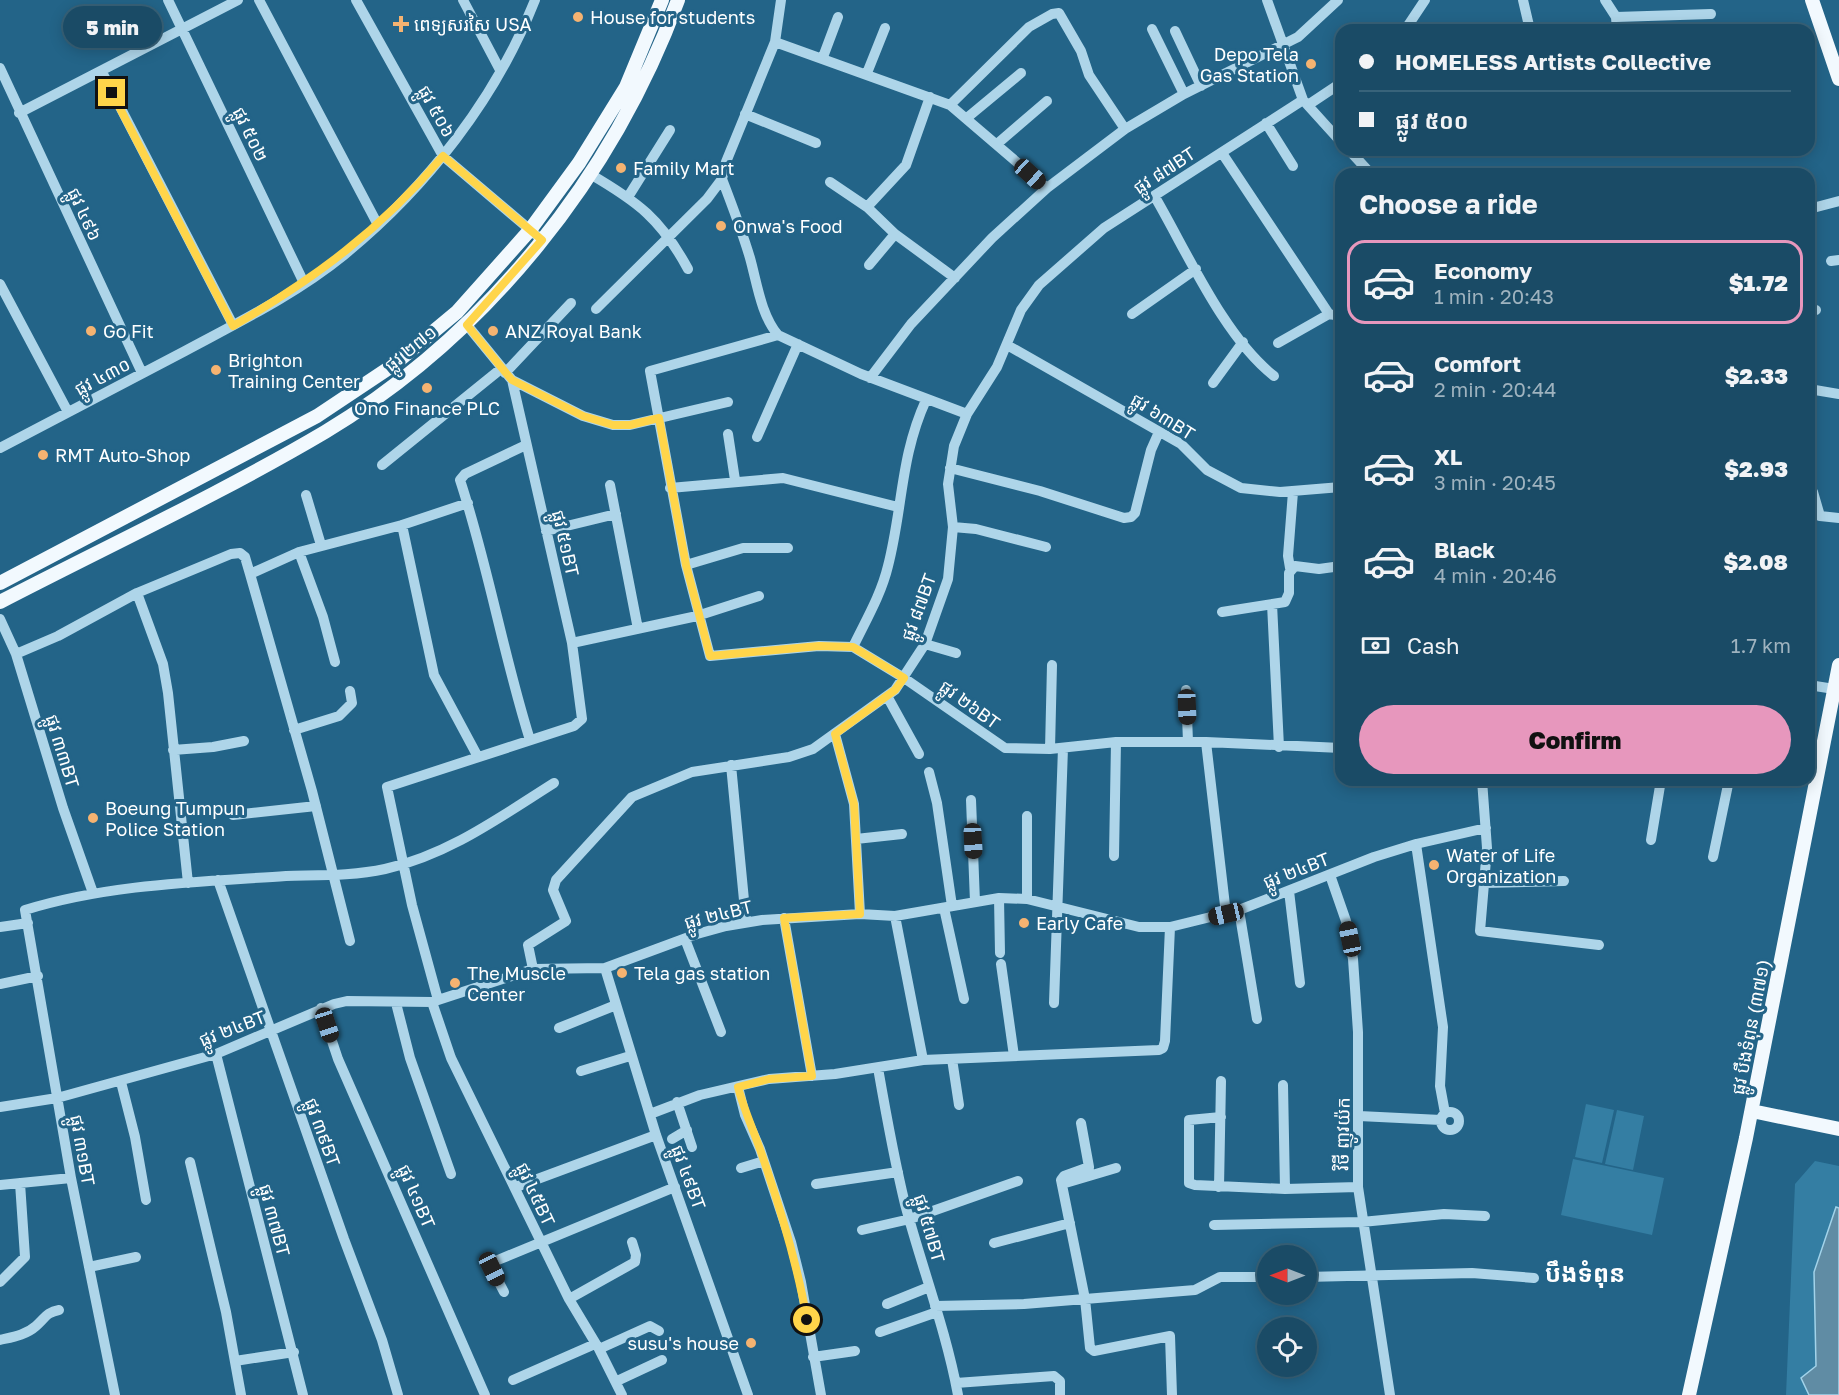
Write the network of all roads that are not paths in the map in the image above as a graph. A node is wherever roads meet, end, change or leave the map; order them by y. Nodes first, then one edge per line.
1 (168, 0) edge
2 (238, 0) edge
3 (259, 0) edge
4 (356, 0) edge
5 (463, 0) edge
6 (535, 0) edge
7 (663, 0) edge
8 (678, 0) edge
9 (781, 0) edge
10 (1267, 0) edge
11 (1338, 0) edge
12 (1425, 0) edge
13 (1523, 0) edge
14 (1605, 0) edge
15 (1812, 0) edge
16 (1711, 14) dead end
17 (838, 17) dead end
18 (1616, 17) junction
19 (1409, 24) edge
20 (1529, 24) edge
21 (1617, 24) edge
22 (885, 28) dead end
23 (1152, 29) dead end
24 (183, 30) junction
25 (1175, 31) dead end
26 (775, 42) junction
27 (1283, 46) junction
28 (824, 57) junction
29 (0, 69) edge
30 (500, 70) junction
31 (102, 72) junction
32 (867, 73) junction
33 (1021, 73) dead end
34 (1839, 79) edge
35 (1202, 86) junction
36 (1335, 86) edge
37 (1184, 94) junction
38 (930, 97) junction
39 (1047, 101) dead end
40 (1305, 102) junction
41 (950, 105) junction
42 (19, 113) junction
43 (745, 114) junction
44 (968, 117) junction
45 (1266, 123) junction
46 (1125, 129) junction
47 (670, 130) dead end
48 (1335, 135) edge
49 (816, 142) dead end
50 (998, 144) junction
51 (1222, 153) junction
52 (443, 156) junction
53 (1354, 156) edge
54 (1293, 166) dead end
55 (1365, 168) edge
56 (590, 174) junction
57 (722, 179) junction
58 (830, 182) dead end
59 (1047, 188) junction
60 (628, 197) junction
61 (1155, 197) junction
62 (1839, 201) edge
63 (867, 207) junction
64 (1815, 207) edge
65 (378, 225) junction
66 (530, 230) junction
67 (895, 234) junction
68 (670, 236) junction
69 (542, 240) junction
70 (869, 265) dead end
71 (688, 269) dead end
72 (1196, 269) junction
73 (954, 278) junction
74 (304, 283) junction
75 (0, 284) edge
76 (571, 303) dead end
77 (596, 309) dead end
78 (1132, 314) dead end
79 (1329, 314) junction
80 (1335, 315) edge
81 (467, 325) junction
82 (233, 326) junction
83 (778, 335) junction
84 (1243, 342) junction
85 (1278, 343) dead end
86 (798, 344) junction
87 (1007, 345) junction
88 (142, 373) junction
89 (506, 374) junction
90 (1274, 376) dead end
91 (870, 378) junction
92 (1213, 383) dead end
93 (1815, 390) edge
94 (1839, 394) edge
95 (926, 400) junction
96 (728, 402) dead end
97 (68, 412) junction
98 (967, 414) junction
99 (659, 418) junction
100 (1159, 432) junction
101 (728, 434) dead end
102 (757, 436) dead end
103 (526, 445) junction
104 (0, 448) edge
105 (382, 465) dead end
106 (950, 468) junction
107 (735, 480) junction
108 (610, 485) dead end
109 (670, 488) junction
110 (1335, 488) edge
111 (1293, 492) junction
112 (306, 495) dead end
113 (1815, 501) edge
114 (468, 503) junction
115 (898, 507) junction
116 (616, 514) junction
117 (1839, 518) edge
118 (402, 525) junction
119 (953, 527) junction
120 (546, 531) junction
121 (321, 545) junction
122 (1046, 547) dead end
123 (788, 548) dead end
124 (299, 552) junction
125 (686, 565) junction
126 (1335, 566) edge
127 (1290, 568) junction
128 (250, 574) junction
129 (0, 583) edge
130 (137, 593) junction
131 (759, 596) dead end
132 (0, 602) edge
133 (1272, 604) junction
134 (1222, 612) dead end
135 (697, 616) junction
136 (0, 619) edge
137 (639, 629) junction
138 (572, 643) junction
139 (925, 644) junction
140 (853, 647) junction
141 (956, 653) dead end
142 (16, 654) junction
143 (335, 662) dead end
144 (1052, 665) dead end
145 (1839, 665) edge
146 (904, 678) junction
147 (1815, 686) edge
148 (1834, 689) junction
149 (1186, 690) dead end
150 (350, 691) dead end
151 (887, 696) junction
152 (294, 730) junction
153 (835, 734) junction
154 (530, 740) junction
155 (244, 741) dead end
156 (1116, 742) junction
157 (1188, 742) junction
158 (1206, 742) junction
159 (1279, 747) junction
160 (1063, 748) junction
161 (1335, 748) edge
162 (1050, 749) junction
163 (173, 750) junction
164 (919, 754) dead end
165 (478, 757) junction
166 (731, 765) junction
167 (929, 772) dead end
168 (554, 783) dead end
169 (1482, 786) edge
170 (1660, 786) edge
171 (1728, 786) edge
172 (971, 800) dead end
173 (316, 806) junction
174 (233, 815) dead end
175 (1027, 816) dead end
176 (1486, 828) junction
177 (902, 834) dead end
178 (856, 839) junction
179 (1651, 840) dead end
180 (1416, 844) junction
181 (1114, 856) dead end
182 (1713, 857) dead end
183 (404, 864) junction
184 (334, 874) junction
185 (1330, 875) junction
186 (218, 880) junction
187 (1564, 881) dead end
188 (188, 883) junction
189 (1485, 883) junction
190 (1289, 891) junction
191 (93, 893) junction
192 (999, 898) junction
193 (1027, 899) junction
194 (975, 902) junction
195 (948, 907) junction
196 (1059, 907) junction
197 (1239, 910) junction
198 (860, 914) junction
199 (1226, 914) junction
200 (895, 916) junction
201 (784, 918) junction
202 (746, 921) junction
203 (28, 923) junction
204 (0, 927) edge
205 (1170, 927) junction
206 (685, 939) junction
207 (350, 941) dead end
208 (1599, 945) dead end
209 (1000, 953) dead end
210 (1001, 964) dead end
211 (605, 968) junction
212 (533, 969) junction
213 (38, 976) junction
214 (1300, 982) dead end
215 (0, 984) edge
216 (964, 999) dead end
217 (435, 1001) junction
218 (396, 1003) junction
219 (1054, 1003) dead end
220 (616, 1005) junction
221 (321, 1008) junction
222 (1257, 1019) dead end
223 (559, 1028) dead end
224 (270, 1032) junction
225 (721, 1032) dead end
226 (216, 1054) junction
227 (630, 1056) junction
228 (1014, 1056) junction
229 (952, 1059) junction
230 (924, 1060) junction
231 (878, 1068) junction
232 (581, 1071) dead end
233 (812, 1076) junction
234 (1221, 1081) dead end
235 (121, 1082) junction
236 (1283, 1085) dead end
237 (738, 1087) junction
238 (57, 1098) junction
239 (678, 1102) junction
240 (959, 1105) dead end
241 (0, 1107) edge
242 (1752, 1111) junction
243 (650, 1114) junction
244 (1359, 1116) junction
245 (1221, 1117) junction
246 (1081, 1123) dead end
247 (1839, 1129) edge
248 (687, 1130) junction
249 (656, 1134) junction
250 (672, 1139) dead end
251 (692, 1147) dead end
252 (190, 1161) dead end
253 (764, 1161) junction
254 (741, 1168) dead end
255 (1116, 1168) dead end
256 (898, 1172) junction
257 (451, 1174) dead end
258 (71, 1178) junction
259 (1018, 1180) dead end
260 (21, 1183) junction
261 (816, 1184) dead end
262 (1062, 1184) junction
263 (0, 1185) edge
264 (1219, 1186) junction
265 (516, 1187) junction
266 (675, 1187) junction
267 (1358, 1187) junction
268 (1285, 1189) junction
269 (146, 1200) dead end
270 (1485, 1216) dead end
271 (910, 1218) junction
272 (1362, 1222) junction
273 (1070, 1223) junction
274 (1214, 1225) dead end
275 (862, 1230) dead end
276 (632, 1242) dead end
277 (540, 1243) junction
278 (994, 1243) dead end
279 (136, 1257) dead end
280 (89, 1267) junction
281 (1257, 1277) edge
282 (1317, 1277) edge
283 (1372, 1277) junction
284 (1534, 1278) dead end
285 (0, 1282) edge
286 (929, 1287) junction
287 (504, 1292) dead end
288 (569, 1299) junction
289 (1085, 1299) junction
290 (887, 1304) dead end
291 (936, 1309) junction
292 (59, 1310) dead end
293 (658, 1331) dead end
294 (880, 1332) dead end
295 (0, 1340) edge
296 (597, 1346) junction
297 (855, 1351) dead end
298 (294, 1352) junction
299 (813, 1357) junction
300 (662, 1360) dead end
301 (235, 1361) junction
302 (513, 1380) dead end
303 (617, 1381) junction
304 (956, 1383) junction
305 (115, 1395) edge
306 (241, 1395) edge
307 (303, 1395) edge
308 (398, 1395) edge
309 (485, 1395) edge
310 (622, 1395) edge
311 (748, 1395) edge
312 (821, 1395) edge
313 (958, 1395) edge
314 (1060, 1395) edge
315 (1172, 1395) edge
316 (1390, 1395) edge
317 (1689, 1395) edge

1 - 24 street, ផ្លូវ ៥០២
2 - 24 street
3 - 65 street
4 - 52 street, ផ្លូវ ៥០៦
5 - 30 street
6 - 30 street, ផ្លូវ ៤៣០
7 - 66 main road, ផ្លូវ ២៧១
8 - 56 main road, ផ្លូវ ២៧១
9 - 26 street
10 - 27 street
11 - 27 street
12 - 19 street
13 - 20 street
14 - 18 street
15 - 34 main road
16 - 18 street
17 - 28 street
18 - 21 street
22 - 32 street
23 - 37 street
24 - 31 street
24 - 74 street, ផ្លូវ ៥០២
25 - 35 street
26 - 28 street
26 - 43 street
27 - 35 street
27 - 40 street
28 - 32 street
29 - 42 street, ផ្លូវ ៤៩៦
30 - 52 street, ផ្លូវ ៤៣០
31 - 42 street
31 - 82 street
32 - 38 street
33 - 44 street
35 - 37 street
36 - 40 street, ផ្លូវ ៨៧BT
37 - 46 street
38 - 41 street
38 - 63 street
39 - 50 street
40 - 45 street, ផ្លូវ ៨៧BT
40 - 48 street
41 - 44 street
41 - 46 street
42 - 88 street, ផ្លូវ ៤៩៦
43 - 49 street
43 - 57 street
44 - 50 street
45 - 51 street, ផ្លូវ ៨៧BT
45 - 54 street
46 - 59 street
47 - 60 street
50 - 59 street
51 - 61 street, ផ្លូវ ៨៧BT
51 - 79 street
52 - 65 street, ផ្លូវ ៤៣០
52 - 66 street, ផ្លូវ ៥០៦
53 - 55 street
56 - 60 street
56 - 69 main road, ផ្លូវ ២៧១
57 - 68 street
57 - 83 street
58 - 63 street
59 - 73 street
60 - 68 street
61 - 72 street
61 - 87 street, ផ្លូវ ៨៧BT
62 - 64 street
63 - 67 street
65 - 74 street, ផ្លូវ ៤៣០
66 - 69 street, ផ្លូវ ៥០៦
66 - 129 main road, ផ្លូវ ២៧១
67 - 70 street
67 - 73 street
68 - 71 street
68 - 77 street
69 - 81 main road, ផ្លូវ ២៧១
72 - 78 street
72 - 84 street
73 - 91 street
74 - 82 street, ផ្លូវ ៤៣០
75 - 97 street
76 - 89 street
79 - 80 street
79 - 85 street
81 - 89 street
81 - 132 main road, ផ្លូវ ២៧១
82 - 88 street, ផ្លូវ ៤៣០
83 - 86 street
83 - 99 street
84 - 90 street
84 - 92 street
86 - 91 street
86 - 102 street
87 - 98 street, ផ្លូវ ៨៧BT
87 - 100 street, ផ្លូវ ៦៣BT
88 - 97 street, ផ្លូវ ៤៣០
89 - 99 street
89 - 103 street, ផ្លូវ ៥១BT
89 - 105 street
91 - 95 street
93 - 94 street
95 - 98 street
95 - 115 street
96 - 99 street
97 - 104 street, ផ្លូវ ៤៣០
98 - 106 street, ផ្លូវ ៨៧BT
99 - 109 street
100 - 106 street
100 - 111 street, ផ្លូវ ៦៣BT
101 - 107 street
103 - 114 street
103 - 120 street, ផ្លូវ ៥១BT
106 - 119 street, ផ្លូវ ៨៧BT
107 - 109 street
107 - 115 street
108 - 116 street
109 - 125 street
110 - 111 street, ផ្លូវ ៦៣BT
111 - 127 street
112 - 121 street
113 - 117 street
114 - 118 street
114 - 154 street
115 - 140 street
116 - 120 street
116 - 137 street
118 - 121 street
118 - 165 street
119 - 122 street
119 - 139 street, ផ្លូវ ៨៧BT
120 - 138 street, ផ្លូវ ៥១BT
121 - 124 street
123 - 125 street
124 - 128 street
124 - 143 street
125 - 135 street
126 - 127 street
127 - 133 street
128 - 130 street
128 - 152 street
130 - 142 street
130 - 163 street
131 - 135 street
133 - 134 street
133 - 159 street
135 - 137 street
135 - 140 street, ផ្លូវ ២៦BT
136 - 142 street, ផ្លូវ ៣៣BT
137 - 138 street
138 - 154 street, ផ្លូវ ៥១BT
139 - 141 street
139 - 146 street, ផ្លូវ ៨៧BT
140 - 146 street, ផ្លូវ ២៦BT
142 - 191 street, ផ្លូវ ៣៣BT
144 - 162 street
145 - 148 main road, ផ្លូវ បឹងទំពុន (៣៧១)
146 - 151 street, ផ្លូវ ៨៧BT
146 - 162 street, ផ្លូវ ២៦BT
147 - 148 street
148 - 242 main road, ផ្លូវ បឹងទំពុន (៣៧១)
149 - 157 street
150 - 152 street
151 - 153 street, ផ្លូវ ៨៧BT
151 - 164 street
152 - 173 street
153 - 166 street, ផ្លូវ ៨៧BT
153 - 178 street
154 - 165 street
155 - 163 street
156 - 157 street, ផ្លូវ ២៦BT
156 - 160 street, ផ្លូវ ២៦BT
156 - 181 street
157 - 158 street, ផ្លូវ ២៦BT
158 - 159 street, ផ្លូវ ២៦BT
158 - 199 street
159 - 161 street, ផ្លូវ ២៦BT
160 - 162 street, ផ្លូវ ២៦BT
160 - 196 street
163 - 188 street
165 - 183 street, ផ្លូវ ៤៥BT
166 - 202 street
166 - 212 street, ផ្លូវ ៨៧BT
167 - 195 street
168 - 183 street
169 - 176 street
170 - 179 street
171 - 182 street
172 - 194 street
173 - 174 street
173 - 184 street
175 - 193 street
176 - 180 street, ផ្លូវ ២៤BT
176 - 189 street
177 - 178 street
178 - 198 street
180 - 185 street, ផ្លូវ ២៤BT
180 - 244 street
183 - 184 street
183 - 217 street, ផ្លូវ ៤៥BT
184 - 186 street
184 - 207 street
185 - 190 street, ផ្លូវ ២៤BT
185 - 244 street, វិថី ញូវយ៉ក
186 - 188 street
186 - 224 street, ផ្លូវ ៣៩BT
187 - 189 street
188 - 191 street
189 - 208 street
190 - 197 street, ផ្លូវ ២៤BT
190 - 214 street
191 - 203 street, ផ្លូវ ៣១BT
192 - 193 street, ផ្លូវ ២៤BT
192 - 194 street, ផ្លូវ ២៤BT
192 - 209 street
193 - 196 street, ផ្លូវ ២៤BT
194 - 195 street, ផ្លូវ ២៤BT
195 - 200 street, ផ្លូវ ២៤BT
195 - 216 street
196 - 205 street, ផ្លូវ ២៤BT
196 - 219 street
197 - 199 street, ផ្លូវ ២៤BT
197 - 222 street
198 - 200 street, ផ្លូវ ២៤BT
198 - 201 street, ផ្លូវ ២៤BT
199 - 205 street, ផ្លូវ ២៤BT
200 - 230 street
201 - 202 street, ផ្លូវ ២៤BT
201 - 233 street
202 - 206 street, ផ្លូវ ២៤BT
203 - 204 street
203 - 213 street, ផ្លូវ ៣១BT
205 - 228 street
206 - 211 street, ផ្លូវ ២៤BT
206 - 225 street
210 - 228 street
211 - 212 street, ផ្លូវ ២៤BT
211 - 220 street, ផ្លូវ ៤៩BT
212 - 217 street, ផ្លូវ ២៤BT
213 - 215 street
213 - 238 street, ផ្លូវ ៣១BT
217 - 218 street, ផ្លូវ ២៤BT
217 - 265 street, ផ្លូវ ៤៥BT
218 - 221 street, ផ្លូវ ២៤BT
218 - 257 street
220 - 223 street
220 - 227 street, ផ្លូវ ៤៩BT
221 - 224 street, ផ្លូវ ២៤BT
221 - 309 street, ផ្លូវ ៤១BT
224 - 226 street, ផ្លូវ ២៤BT
224 - 308 street, ផ្លូវ ៣៩BT
226 - 235 street, ផ្លូវ ២៤BT
226 - 298 street, ផ្លូវ ៣៧BT
227 - 232 street
227 - 243 street, ផ្លូវ ៤៩BT
228 - 229 street
229 - 230 street
229 - 240 street
230 - 231 street
231 - 233 street
231 - 256 street, ផ្លូវ ៥៧BT
233 - 237 street
234 - 245 street
235 - 238 street, ផ្លូវ ២៤BT
235 - 269 street
236 - 268 street
237 - 239 street
237 - 253 street
238 - 241 street, ផ្លូវ ២៤BT
238 - 258 street, ផ្លូវ ៣១BT
239 - 243 street
239 - 248 street
242 - 247 main road
242 - 317 main road, ផ្លូវ បឹងទំពុន (៣៧១)
243 - 249 street, ផ្លូវ ៤៩BT
244 - 267 street, វិថី ញូវយ៉ក
245 - 264 street
245 - 264 street
246 - 262 street
248 - 250 street
248 - 251 street
249 - 265 street
249 - 266 street, ផ្លូវ ៤៩BT
252 - 301 street
253 - 254 street
253 - 299 street
255 - 262 street
256 - 261 street
256 - 271 street, ផ្លូវ ៥៧BT
258 - 260 street
258 - 280 street, ផ្លូវ ៣១BT
259 - 271 street
260 - 263 street
260 - 285 street
262 - 273 street
264 - 268 street
265 - 277 street, ផ្លូវ ៤៥BT
266 - 277 street
266 - 311 street, ផ្លូវ ៤៩BT
267 - 268 street
267 - 272 street, វិថី ញូវយ៉ក
270 - 272 street
271 - 275 street
271 - 286 street, ផ្លូវ ៥៧BT
272 - 274 street
272 - 283 street, វិថី ញូវយ៉ក
273 - 278 street
273 - 289 street
276 - 288 street
277 - 287 street
277 - 288 street, ផ្លូវ ៤៥BT
279 - 280 street
280 - 305 street, ផ្លូវ ៣១BT
281 - 289 street
282 - 283 street
283 - 284 street
283 - 316 street, វិថី ញូវយ៉ក
286 - 290 street
286 - 291 street, ផ្លូវ ៥៧BT
288 - 296 street, ផ្លូវ ៤៥BT
289 - 291 street
289 - 315 street
291 - 294 street
291 - 304 street, ផ្លូវ ៥៧BT
292 - 295 street
293 - 296 street
296 - 302 street
296 - 303 street, ផ្លូវ ៤៥BT
297 - 299 street
298 - 301 street
298 - 307 street, ផ្លូវ ៣៧BT
299 - 312 street
300 - 303 street
301 - 306 street
303 - 310 street, ផ្លូវ ៤៥BT
304 - 313 street, ផ្លូវ ៥៧BT
304 - 314 street

